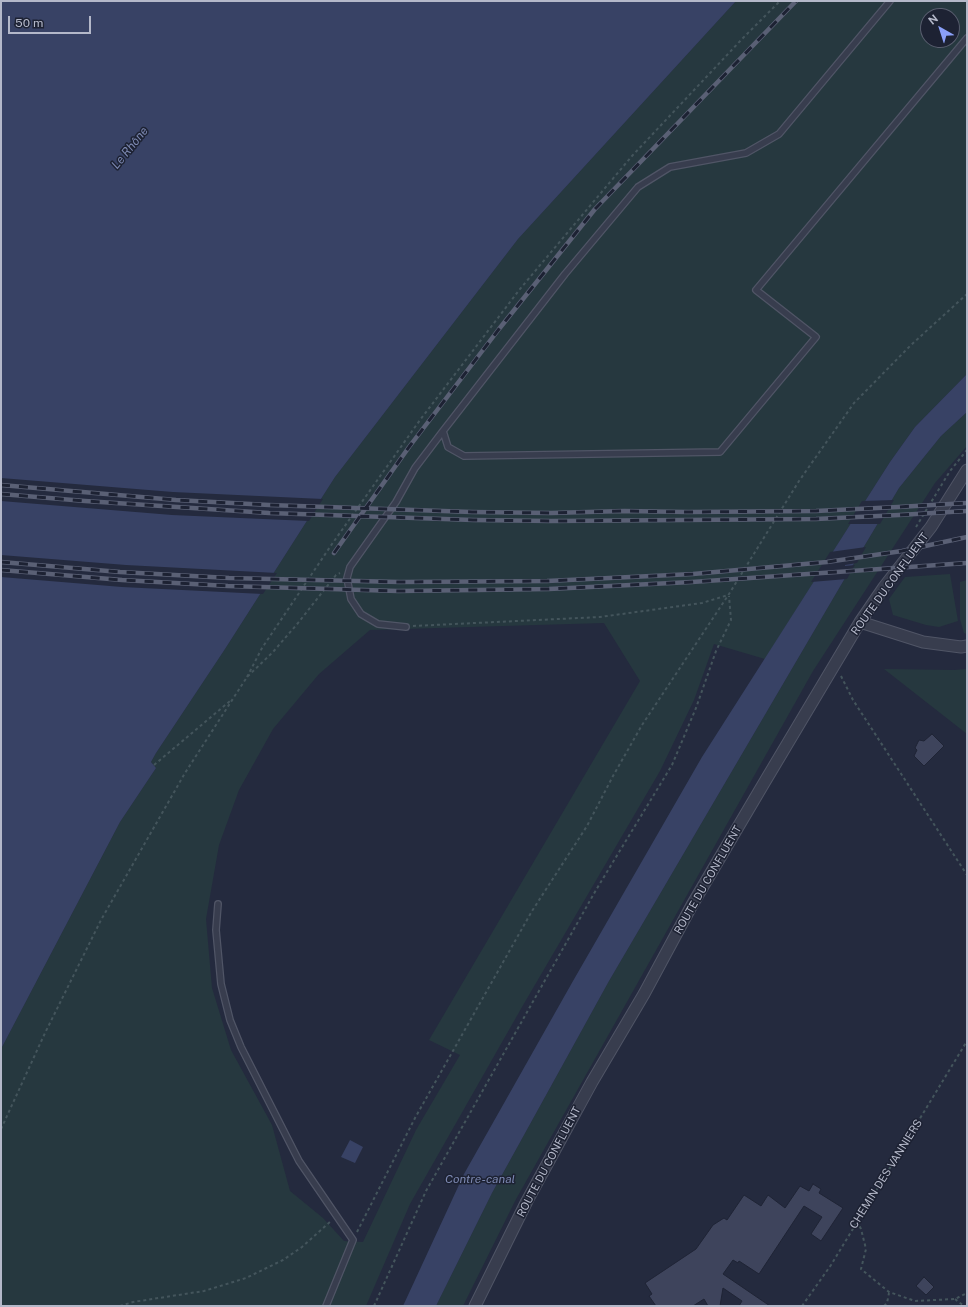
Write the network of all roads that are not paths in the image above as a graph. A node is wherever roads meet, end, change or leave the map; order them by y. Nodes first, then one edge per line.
1 (890, 1) edge
2 (967, 38) edge
3 (443, 431) junction
4 (967, 470) edge
5 (860, 622) junction
6 (406, 627) road end
7 (967, 646) edge
8 (218, 904) dead end
9 (326, 1306) edge
10 (475, 1306) edge

1 - 3 lane
2 - 3 lane
3 - 6 lane
4 - 5 street, ROUTE DU CONFLUENT
5 - 7 street
5 - 10 street, ROUTE DU CONFLUENT
8 - 9 lane

